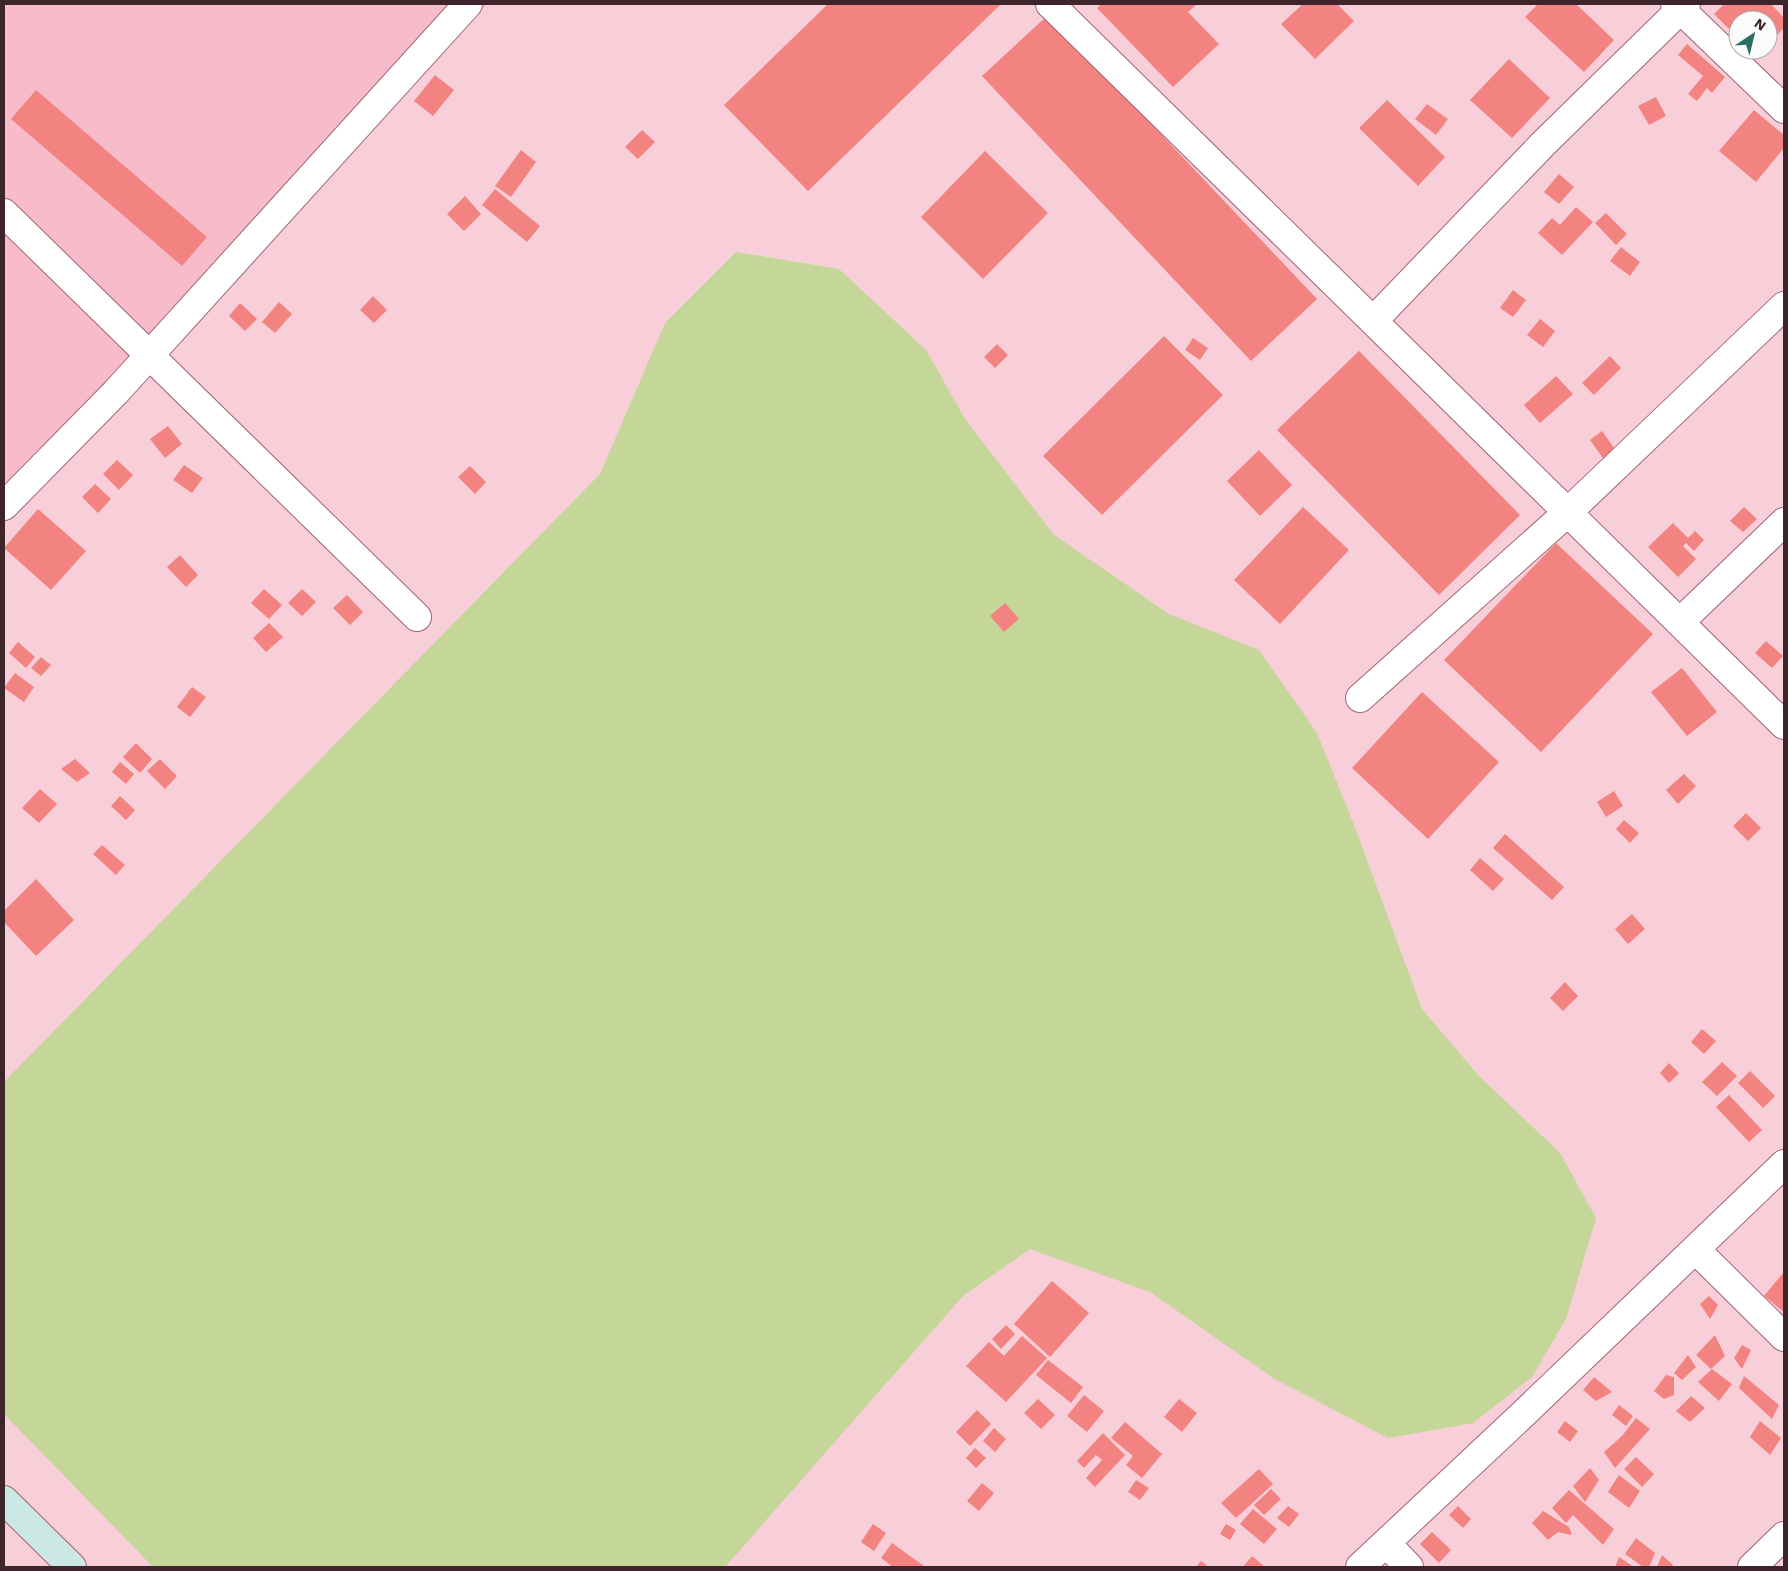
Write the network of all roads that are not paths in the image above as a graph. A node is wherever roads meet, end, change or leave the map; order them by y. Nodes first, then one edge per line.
1 (468, 4) edge
2 (1055, 5) edge
3 (1681, 5) edge
4 (1784, 109) edge
5 (4, 213) edge
6 (1784, 306) edge
7 (1373, 321) junction
8 (150, 355) junction
9 (4, 506) edge
10 (1568, 513) junction
11 (1784, 522) edge
12 (417, 617) dead end
13 (1680, 622) junction
14 (1360, 698) dead end
15 (1784, 725) edge
16 (1784, 1164) edge
17 (1696, 1250) junction
18 (1784, 1337) edge
19 (4, 1500) edge
20 (1784, 1536) edge
21 (1386, 1543) junction
22 (72, 1567) edge
23 (1360, 1567) edge
24 (1409, 1567) edge
25 (1752, 1567) edge

1 - 8 street
2 - 7 street
3 - 4 street
3 - 7 street
5 - 8 street
6 - 10 street
7 - 10 street
8 - 9 street
8 - 12 street
10 - 13 street
10 - 14 street
11 - 13 street
13 - 15 street
16 - 17 street
17 - 18 street
17 - 21 street
19 - 22 street
20 - 25 street
21 - 23 street
21 - 24 street

